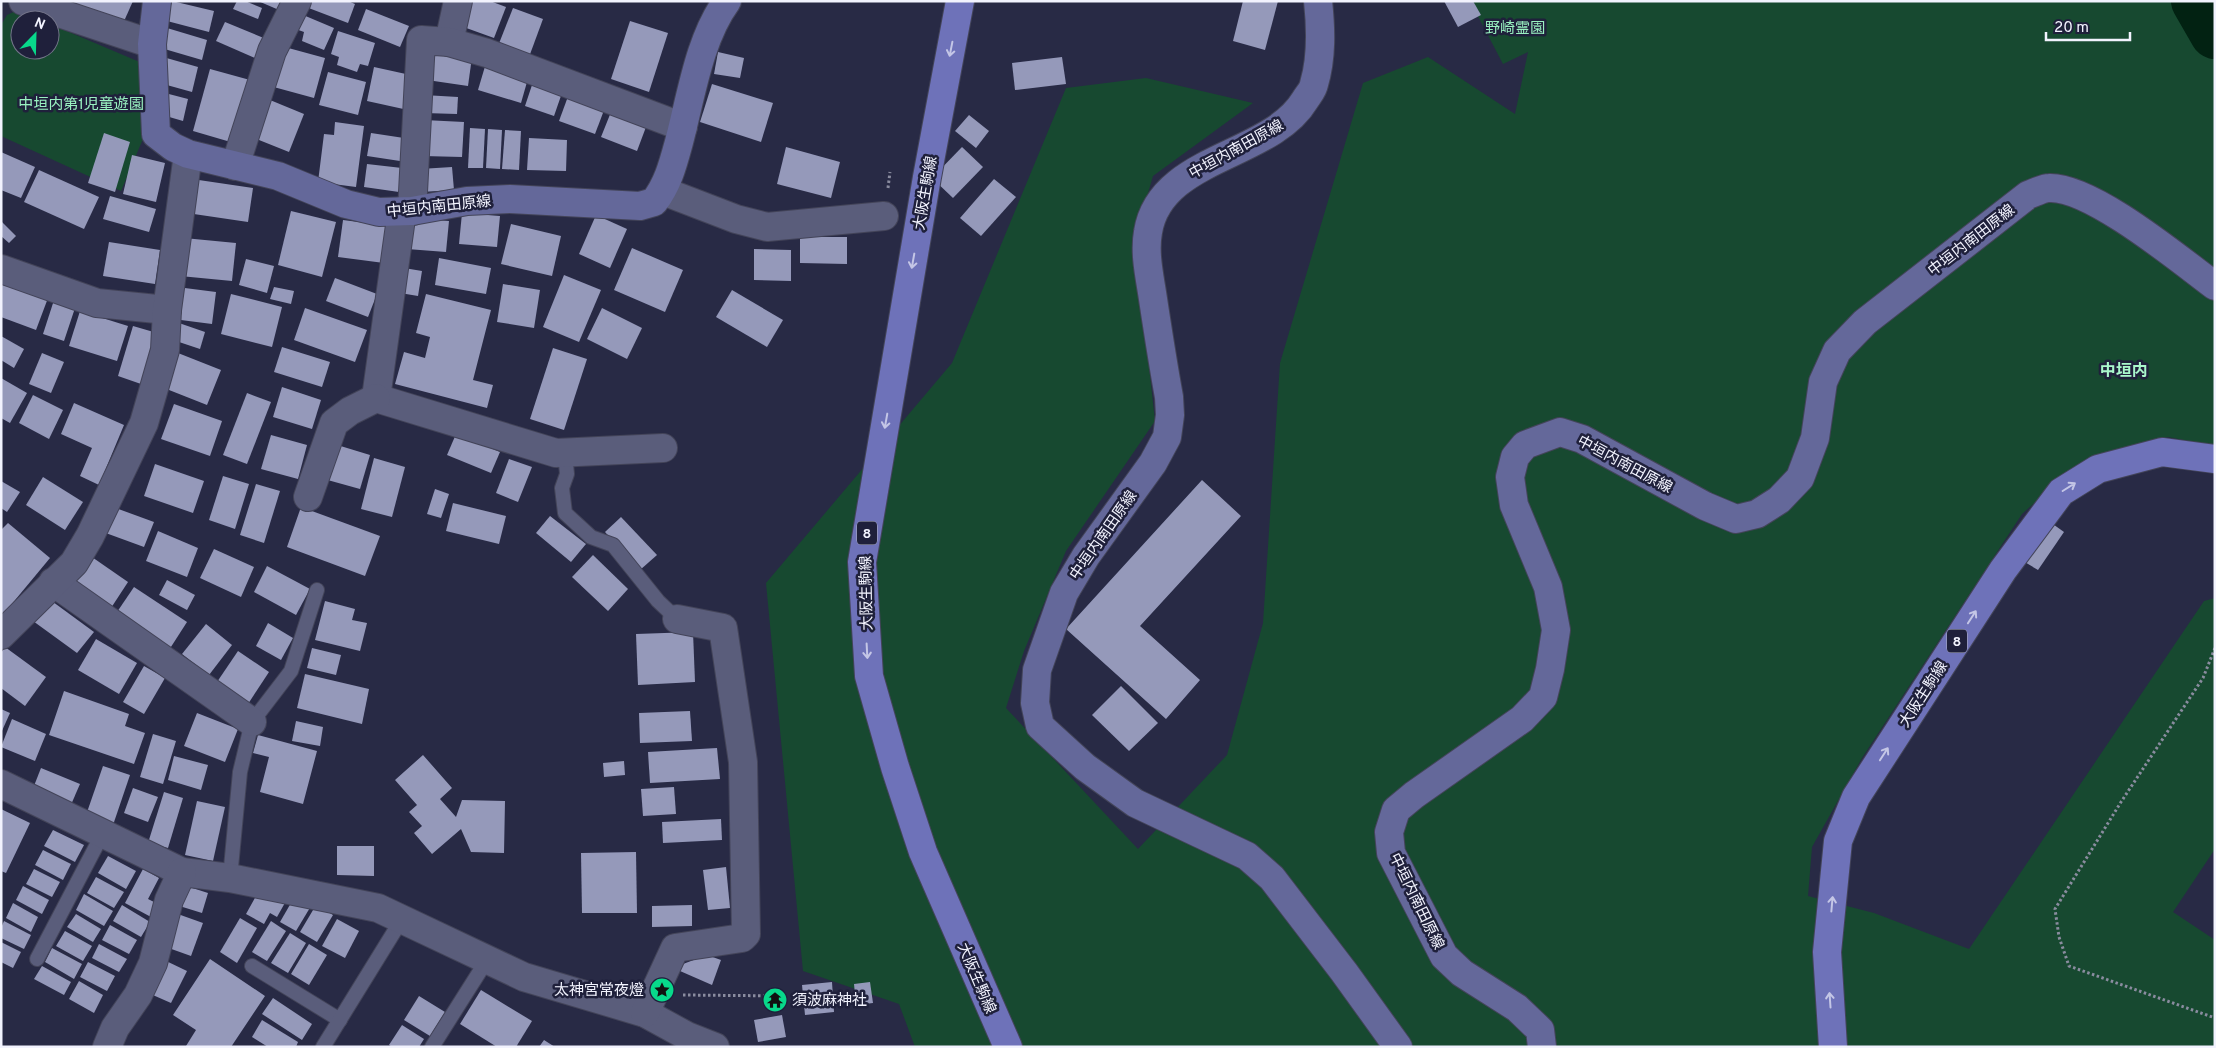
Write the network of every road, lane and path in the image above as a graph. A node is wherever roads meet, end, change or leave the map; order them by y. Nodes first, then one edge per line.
1 (23, 1) edge
2 (157, 1) edge
3 (297, 1) edge
4 (458, 1) edge
5 (727, 1) edge
6 (960, 1) edge
7 (1318, 1) edge
8 (449, 42) junction
9 (152, 44) junction
10 (683, 127) junction
11 (188, 154) junction
12 (235, 166) junction
13 (663, 191) junction
14 (407, 211) junction
15 (884, 216) dead end
16 (1, 269) edge
17 (2215, 286) edge
18 (167, 310) junction
19 (376, 398) junction
20 (662, 448) dead end
21 (556, 453) junction
22 (2215, 459) edge
23 (308, 497) dead end
24 (53, 582) junction
25 (317, 590) dead end
26 (677, 619) joint
27 (1, 635) edge
28 (2215, 648) edge
29 (252, 722) junction
30 (1, 784) edge
31 (103, 833) junction
32 (182, 872) junction
33 (230, 878) junction
34 (402, 920) junction
35 (37, 959) dead end
36 (487, 960) junction
37 (252, 966) dead end
38 (788, 996) dead end
39 (649, 1004) junction
40 (2215, 1018) edge
41 (340, 1020) junction
42 (684, 1041) edge
43 (1002, 1041) edge
44 (107, 1047) edge
45 (323, 1047) edge
46 (432, 1047) edge
47 (715, 1047) edge
48 (1398, 1047) edge
49 (1542, 1047) edge
50 (1833, 1047) edge

1 - 9 street
2 - 9 main road, 中垣内南田原線
3 - 12 street
4 - 8 street
5 - 10 main road
6 -> 43 main road, 大阪生駒線 / 8
7 - 48 main road, 中垣内南田原線
8 - 10 street
8 - 14 street
9 - 11 main road, 中垣内南田原線
10 - 13 main road
11 - 12 main road, 中垣内南田原線
11 - 18 street
12 - 14 main road, 中垣内南田原線
13 - 14 main road, 中垣内南田原線
13 - 15 street
14 - 19 street
16 - 18 street
17 - 49 main road, 中垣内南田原線
18 - 24 street
19 - 21 street
19 - 23 street
20 - 21 street
21 - 26 lane
50 -> 22 main road, 大阪生駒線 / 8
24 - 27 street
24 - 29 street
25 - 29 lane
26 - 39 street
28 - 40 path
29 - 33 lane
30 - 31 street
31 - 32 street
31 - 35 lane
32 - 33 street
32 - 44 street
33 - 34 street
34 - 36 street
34 - 41 lane
36 - 39 street
36 - 46 lane
37 - 41 lane
38 - 39 path
39 - 42 street
41 - 45 lane
42 - 47 street

